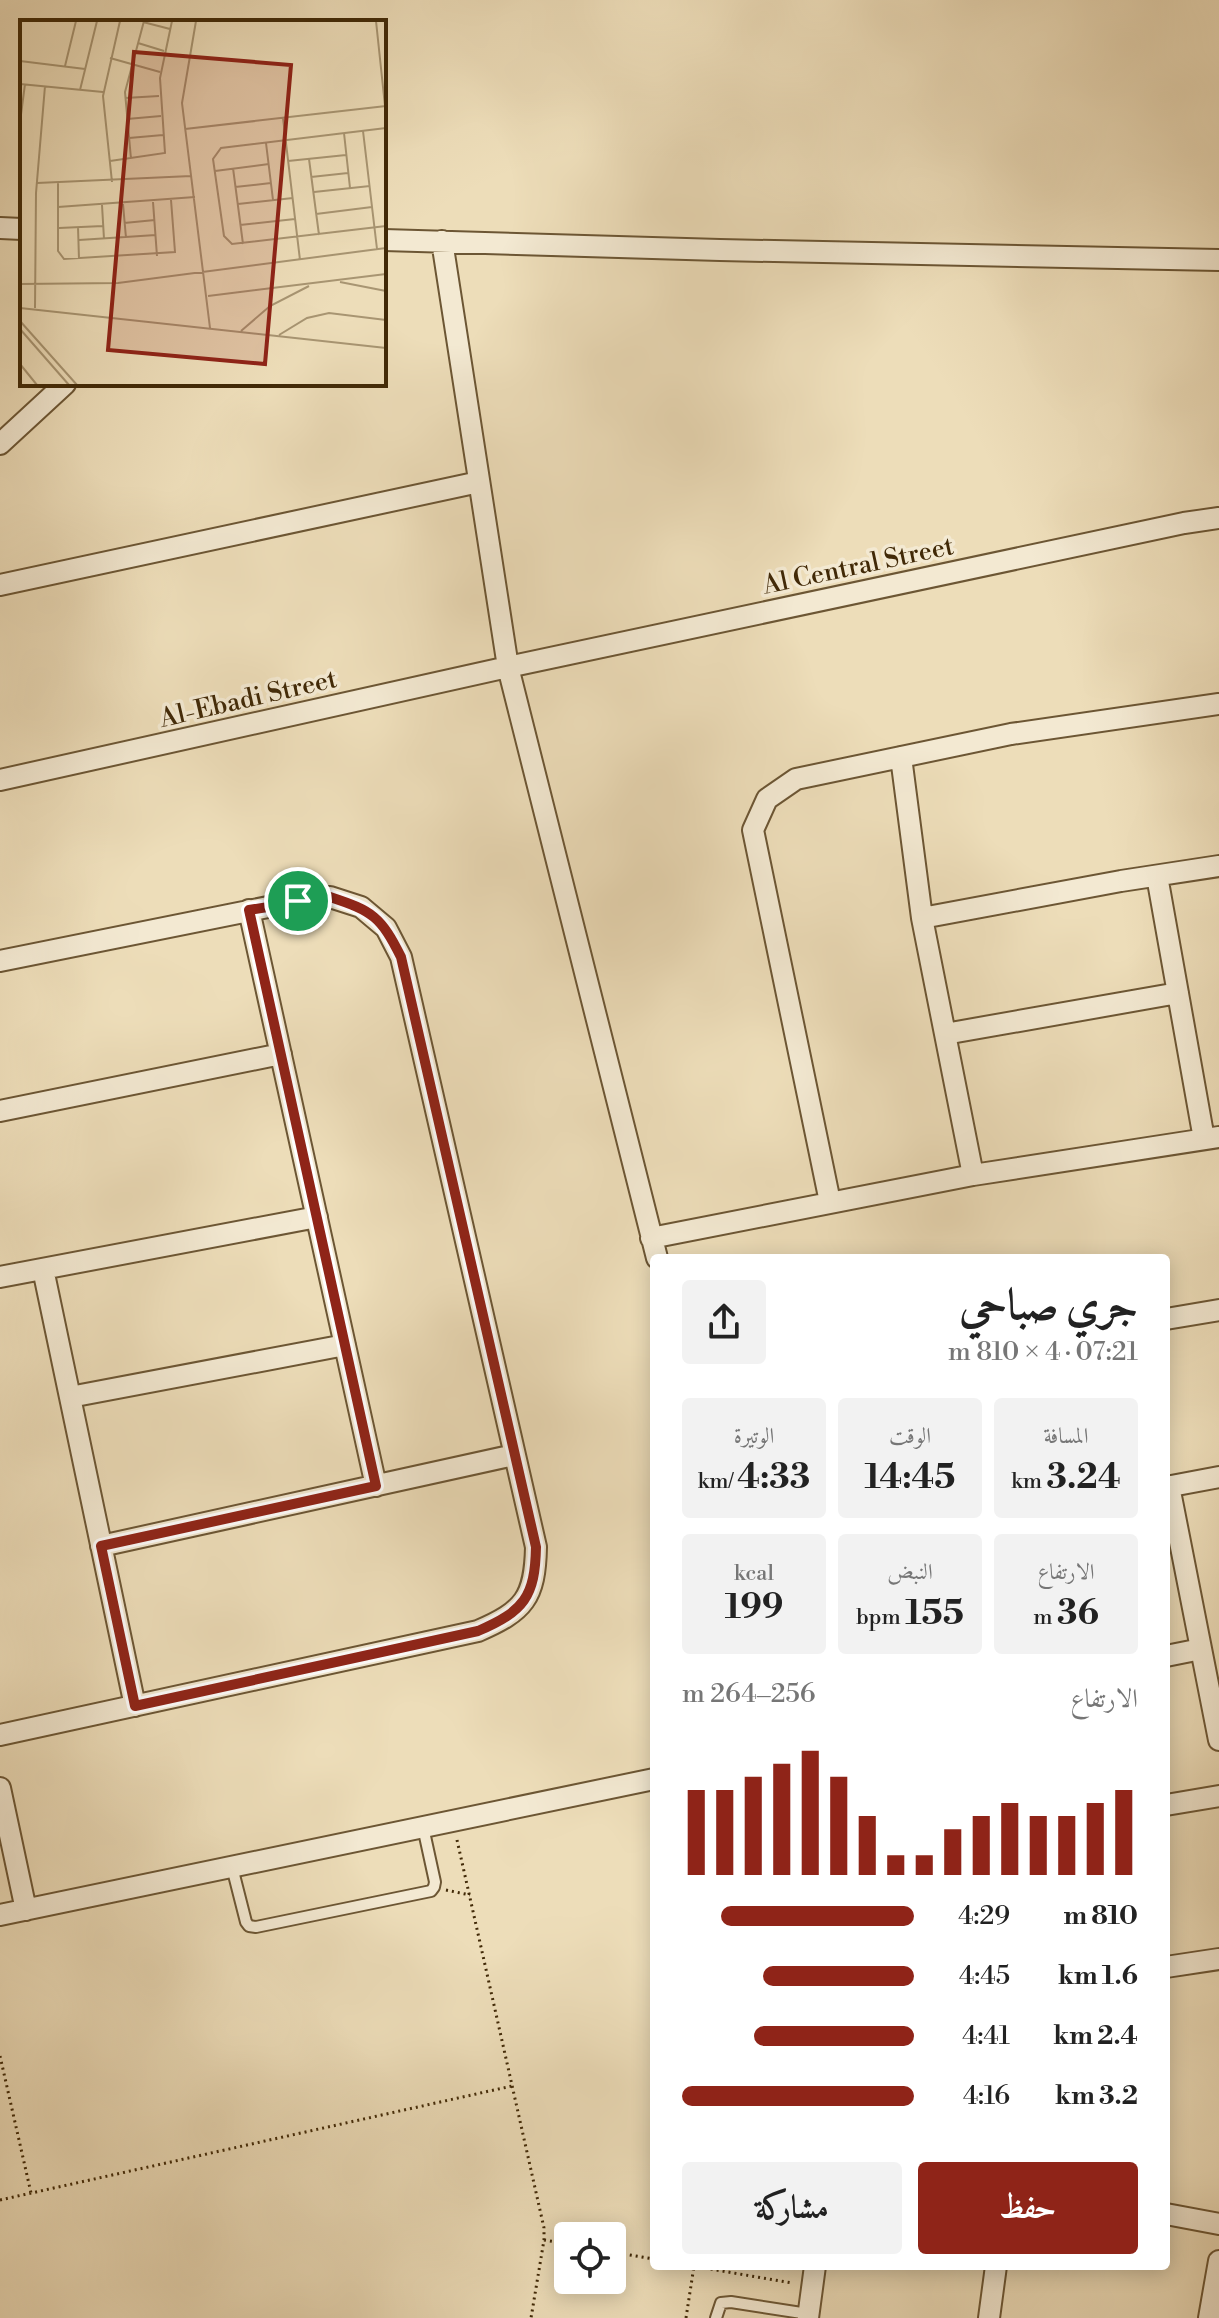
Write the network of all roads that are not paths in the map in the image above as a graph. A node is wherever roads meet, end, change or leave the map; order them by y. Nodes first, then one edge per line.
1 (0, 228) edge
2 (20, 229) edge
3 (386, 240) edge
4 (442, 241) junction
5 (1219, 260) edge
6 (63, 386) edge
7 (0, 444) edge
8 (479, 482) junction
9 (1219, 518) edge
10 (0, 585) edge
11 (508, 667) junction
12 (1219, 704) edge
13 (901, 757) junction
14 (0, 780) edge
15 (1219, 866) edge
16 (1157, 876) junction
17 (249, 910) junction
18 (922, 918) junction
19 (0, 961) edge
20 (1178, 993) junction
21 (945, 1034) junction
22 (281, 1054) junction
23 (0, 1111) edge
24 (1212, 1138) edge
25 (973, 1175) junction
26 (830, 1202) junction
27 (317, 1217) junction
28 (654, 1248) edge
29 (43, 1269) junction
30 (0, 1277) edge
31 (1219, 1310) edge
32 (1170, 1318) edge
33 (345, 1345) junction
34 (70, 1397) junction
35 (514, 1455) junction
36 (1219, 1477) edge
37 (376, 1486) junction
38 (1170, 1486) edge
39 (1170, 1496) edge
40 (101, 1546) junction
41 (1201, 1649) junction
42 (1170, 1655) edge
43 (135, 1706) junction
44 (0, 1735) edge
45 (1219, 1740) edge
46 (650, 1780) edge
47 (0, 1788) edge
48 (1219, 1796) edge
49 (1170, 1804) edge
50 (423, 1827) junction
51 (232, 1867) junction
52 (26, 1910) junction
53 (0, 1915) edge
54 (1219, 1959) edge
55 (1170, 1966) edge
56 (1170, 2215) edge
57 (1219, 2224) edge
58 (1219, 2261) edge
59 (995, 2270) edge
60 (813, 2276) edge
61 (762, 2312) edge
62 (808, 2316) edge
63 (716, 2318) edge
64 (989, 2318) edge
65 (1209, 2318) edge

1 - 2 street
3 - 4 street
4 - 5 street
4 - 8 street
6 - 7 street
8 - 10 street
8 - 11 street
9 - 11 street, Al Central Street
11 - 14 street, Al-Ebadi Street
11 - 28 street
12 - 13 street
13 - 18 street
13 - 26 street
15 - 16 street
16 - 18 street
16 - 20 street
17 - 19 street
17 - 22 street
17 - 35 street
18 - 21 street
20 - 21 street
20 - 24 street
21 - 25 street
22 - 23 street
22 - 27 street
24 - 25 street
25 - 26 street
26 - 28 street
27 - 29 street
27 - 33 street
29 - 30 street
29 - 34 street
31 - 32 street
33 - 34 street
33 - 37 street
34 - 40 street
35 - 37 street
35 - 43 street
36 - 38 street
37 - 40 street
39 - 41 street
40 - 43 street
41 - 42 street
41 - 45 street
43 - 44 street
46 - 50 street
47 - 52 street
48 - 49 street
50 - 51 street
50 - 51 lane
51 - 52 street
52 - 53 street
54 - 55 street
56 - 57 street
58 - 65 street
59 - 64 street
60 - 62 street
61 - 62 lane
61 - 63 lane

